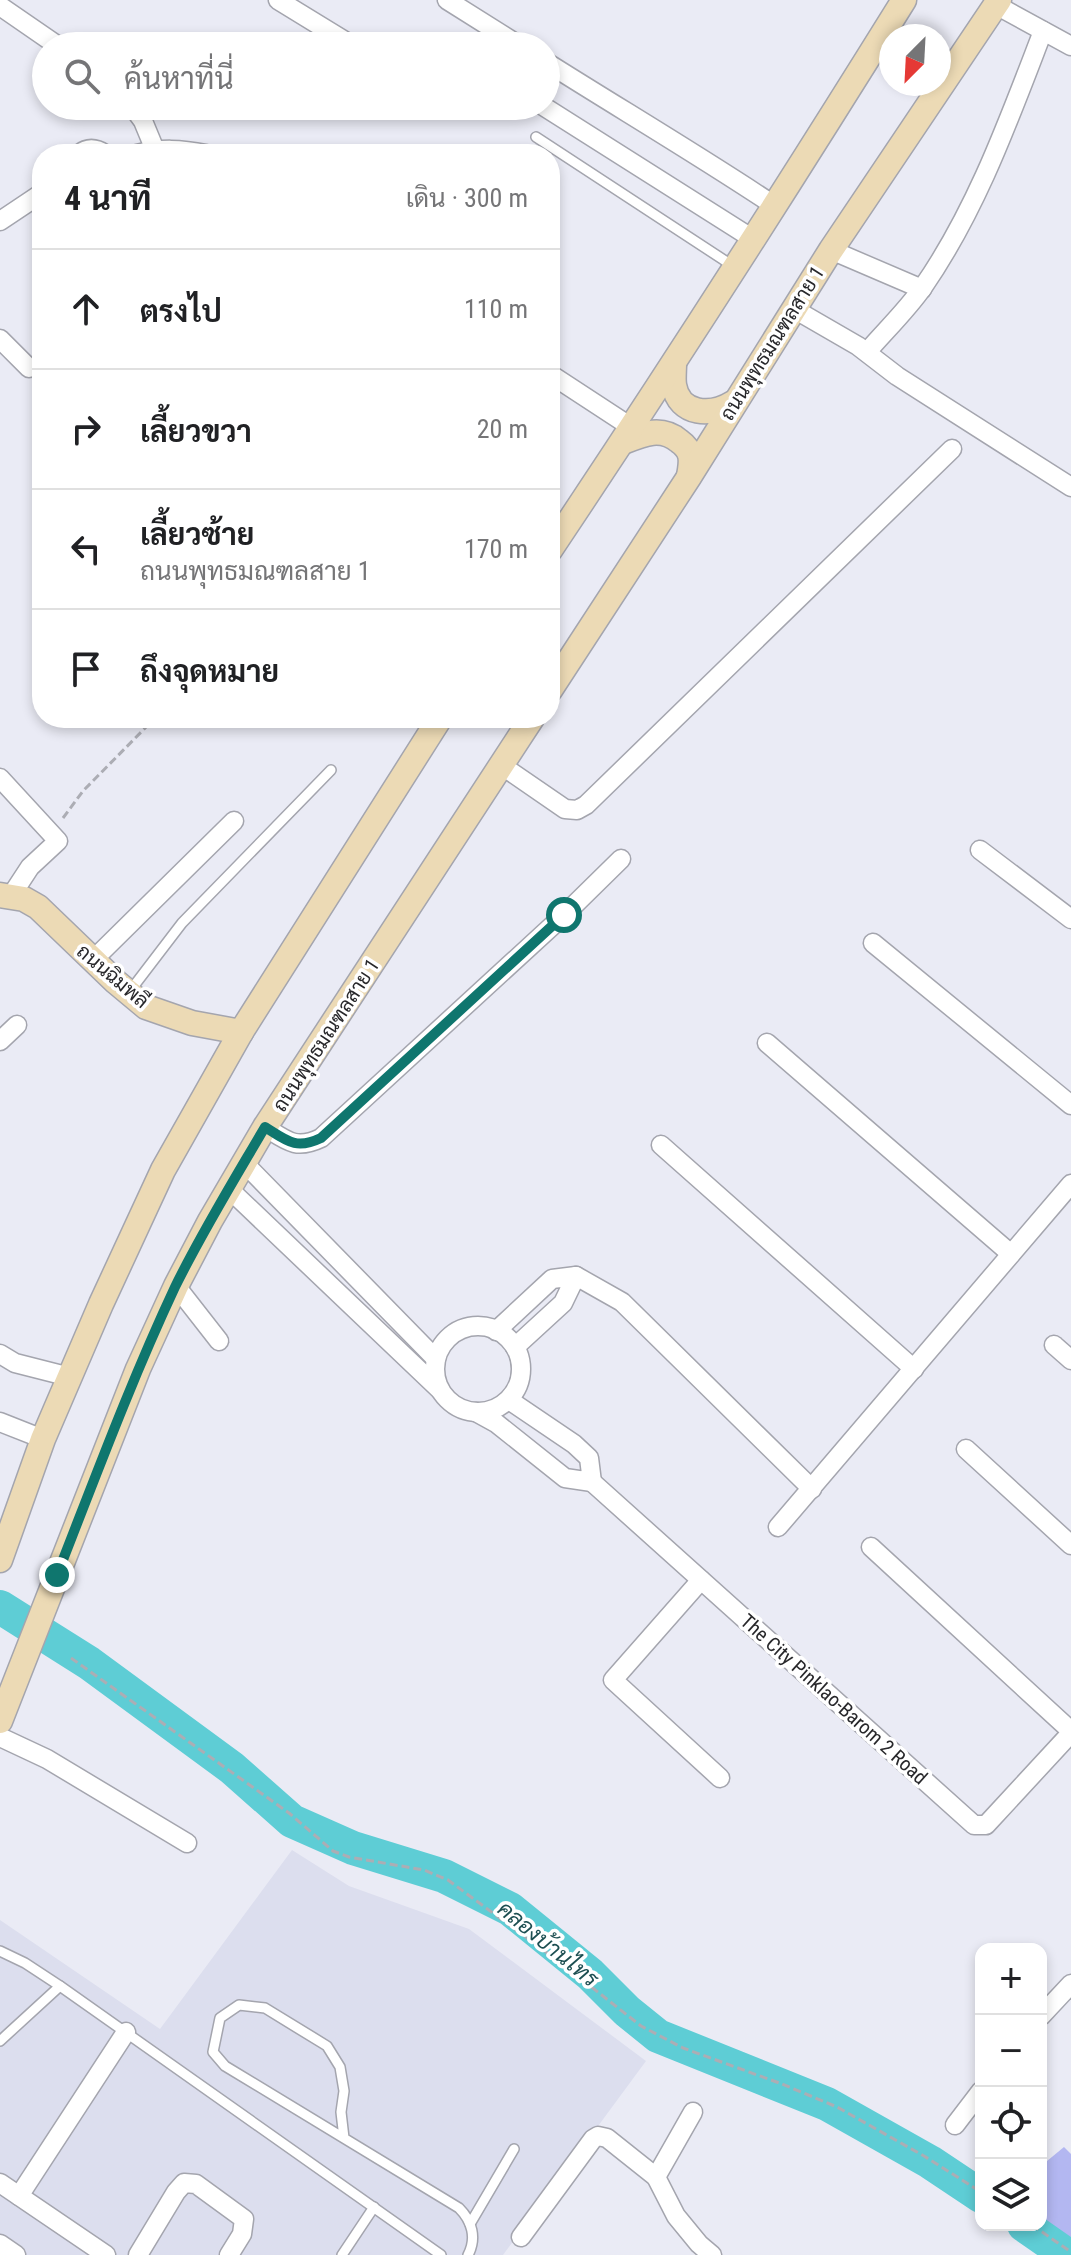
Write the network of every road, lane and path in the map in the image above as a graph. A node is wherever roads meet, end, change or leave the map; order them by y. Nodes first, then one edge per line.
1 (278, 0) edge
2 (447, 0) edge
3 (904, 0) edge
4 (998, 3) edge
5 (0, 6) edge
6 (1043, 31) junction
7 (38, 32) edge
8 (330, 32) edge
9 (498, 32) edge
10 (1071, 46) edge
11 (560, 71) edge
12 (560, 117) edge
13 (142, 120) edge
14 (536, 137) dead end
15 (145, 144) edge
16 (547, 144) edge
17 (560, 153) edge
18 (32, 200) edge
19 (775, 206) junction
20 (0, 221) edge
21 (753, 239) junction
22 (831, 250) junction
23 (736, 267) junction
24 (922, 289) junction
25 (794, 309) junction
26 (0, 339) edge
27 (867, 352) junction
28 (674, 364) junction
29 (29, 368) dead end
30 (560, 382) edge
31 (733, 403) junction
32 (627, 434) junction
33 (952, 449) dead end
34 (689, 477) junction
35 (1071, 487) edge
36 (560, 535) edge
37 (560, 675) edge
38 (145, 728) edge
39 (434, 728) edge
40 (525, 728) edge
41 (501, 765) junction
42 (331, 770) dead end
43 (0, 778) edge
44 (234, 821) dead end
45 (58, 841) junction
46 (980, 850) dead end
47 (621, 859) dead end
48 (6, 896) edge
49 (1071, 919) edge
50 (873, 943) dead end
51 (92, 961) junction
52 (128, 993) junction
53 (17, 1025) dead end
54 (241, 1032) junction
55 (0, 1041) edge
56 (767, 1043) dead end
57 (1071, 1105) edge
58 (265, 1127) junction
59 (661, 1145) dead end
60 (244, 1163) junction
61 (1071, 1184) edge
62 (228, 1188) junction
63 (1011, 1254) junction
64 (576, 1276) junction
65 (176, 1286) junction
66 (496, 1331) junction
67 (219, 1341) dead end
68 (1054, 1345) dead end
69 (515, 1347) junction
70 (0, 1354) edge
71 (436, 1359) junction
72 (1071, 1360) edge
73 (914, 1369) junction
74 (70, 1377) junction
75 (440, 1390) junction
76 (509, 1400) junction
77 (476, 1412) junction
78 (0, 1422) edge
79 (43, 1439) junction
80 (966, 1449) dead end
81 (592, 1482) junction
82 (812, 1489) junction
83 (778, 1527) dead end
84 (1071, 1545) edge
85 (871, 1547) dead end
86 (2, 1554) edge
87 (701, 1580) junction
88 (71, 1658) dead end
89 (1, 1724) edge
90 (1071, 1732) edge
91 (720, 1778) dead end
92 (187, 1843) dead end
93 (0, 1951) edge
94 (1071, 1984) edge
95 (60, 1986) junction
96 (1042, 2015) edge
97 (126, 2032) junction
98 (0, 2041) edge
99 (975, 2099) edge
100 (693, 2112) dead end
101 (955, 2125) dead end
102 (344, 2138) junction
103 (514, 2149) dead end
104 (656, 2177) junction
105 (0, 2183) edge
106 (975, 2188) edge
107 (19, 2196) junction
108 (374, 2207) junction
109 (470, 2224) junction
110 (1041, 2231) edge
111 (521, 2237) dead end
112 (0, 2244) edge
113 (1071, 2252) edge
114 (16, 2255) edge
115 (106, 2255) edge
116 (138, 2255) edge
117 (229, 2255) edge
118 (342, 2255) edge
119 (441, 2255) edge
120 (468, 2255) edge
121 (712, 2255) edge

1 - 8 street
2 - 9 street
3 - 19 main road
4 - 6 street
4 - 22 main road, ถนนพุทธมณฑลสาย 1
5 - 7 street
6 - 10 street
6 - 24 street
11 - 19 street
12 - 21 street
13 - 15 street
14 - 16 lane
17 - 23 lane
18 - 20 street
19 - 21 main road
21 - 23 main road
22 - 24 street
22 - 25 main road, ถนนพุทธมณฑลสาย 1
23 - 28 main road
24 - 27 street
25 - 27 street
25 - 31 main road, ถนนพุทธมณฑลสาย 1
26 - 29 street
27 - 35 street
28 - 31 main road
28 - 32 main road
30 - 32 street
31 - 34 main road, ถนนพุทธมณฑลสาย 1
32 - 34 main road
32 - 36 main road
33 - 41 street
34 - 37 main road, ถนนพุทธมณฑลสาย 1
38 - 45 path
39 - 54 main road
40 - 41 main road, ถนนพุทธมณฑลสาย 1
41 - 58 main road, ถนนพุทธมณฑลสาย 1
42 - 52 lane
43 - 45 street
44 - 51 street
45 - 48 street
46 - 49 street
47 - 58 street
48 - 51 main road, ถนนฉิมพลี
50 - 57 street
51 - 52 main road, ถนนฉิมพลี
52 - 54 main road, ถนนฉิมพลี
53 - 55 street
54 - 74 main road
56 - 63 street
58 - 60 main road, ถนนพุทธมณฑลสาย 1
59 - 73 street
60 - 62 main road, ถนนพุทธมณฑลสาย 1
60 - 71 street
61 - 63 street
62 - 65 main road, ถนนพุทธมณฑลสาย 1
62 - 75 street
63 - 73 street
64 - 66 street
64 - 69 street
64 - 82 street
65 - 67 street
65 - 89 main road, ถนนพุทธมณฑลสาย 1
66 - 69 street
66 - 71 street
68 - 72 street
69 - 76 street
70 - 74 street
71 - 75 street
73 - 82 street
74 - 79 main road
75 - 77 street
76 - 77 street
76 - 81 street
77 - 81 street
78 - 79 street
79 - 86 main road
80 - 84 street
81 - 87 street, The City Pinklao-Barom 2 Road
82 - 83 street
85 - 90 street
87 - 90 street, The City Pinklao-Barom 2 Road
87 - 91 street
88 - 106 path
89 - 92 street
93 - 95 lane
94 - 96 street
95 - 97 lane
95 - 98 lane
97 - 107 street
97 - 108 lane
99 - 101 street
100 - 104 street
102 - 102 lane
102 - 109 lane
103 - 109 lane
104 - 111 street
104 - 121 street
105 - 107 street
107 - 115 street
108 - 118 lane
108 - 119 lane
109 - 120 lane
110 - 113 path
112 - 114 street
116 - 117 street

